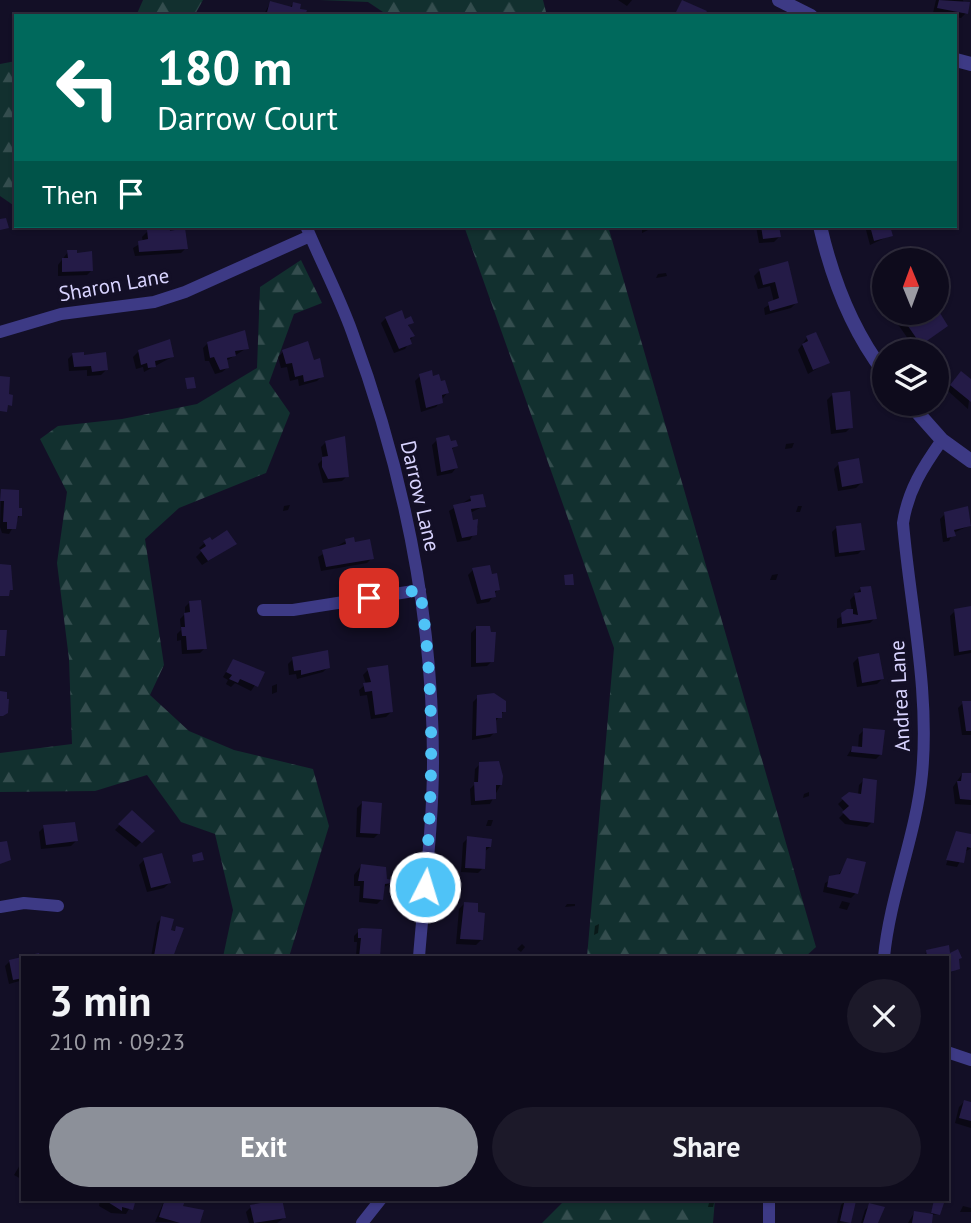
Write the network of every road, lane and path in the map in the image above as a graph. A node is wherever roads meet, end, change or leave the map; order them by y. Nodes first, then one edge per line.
1 (779, 0) edge
2 (807, 14) edge
3 (821, 228) edge
4 (308, 231) edge
5 (0, 331) edge
6 (872, 356) edge
7 (921, 416) edge
8 (942, 440) junction
9 (971, 461) edge
10 (420, 590) junction
11 (263, 610) dead end
12 (58, 906) dead end
13 (0, 908) edge
14 (419, 956) edge
15 (884, 956) edge
16 (949, 1053) edge
17 (971, 1060) edge
18 (379, 1201) edge
19 (769, 1201) edge
20 (362, 1223) edge
21 (769, 1223) edge

1 - 2 street
3 - 6 street
4 - 5 street, Sharon Lane
4 - 10 street, Darrow Lane
7 - 8 street
8 - 9 street
8 - 15 street, Andrea Lane
10 - 11 street
10 - 14 street, Darrow Lane
12 - 13 street
16 - 17 street
18 - 20 street
19 - 21 street

